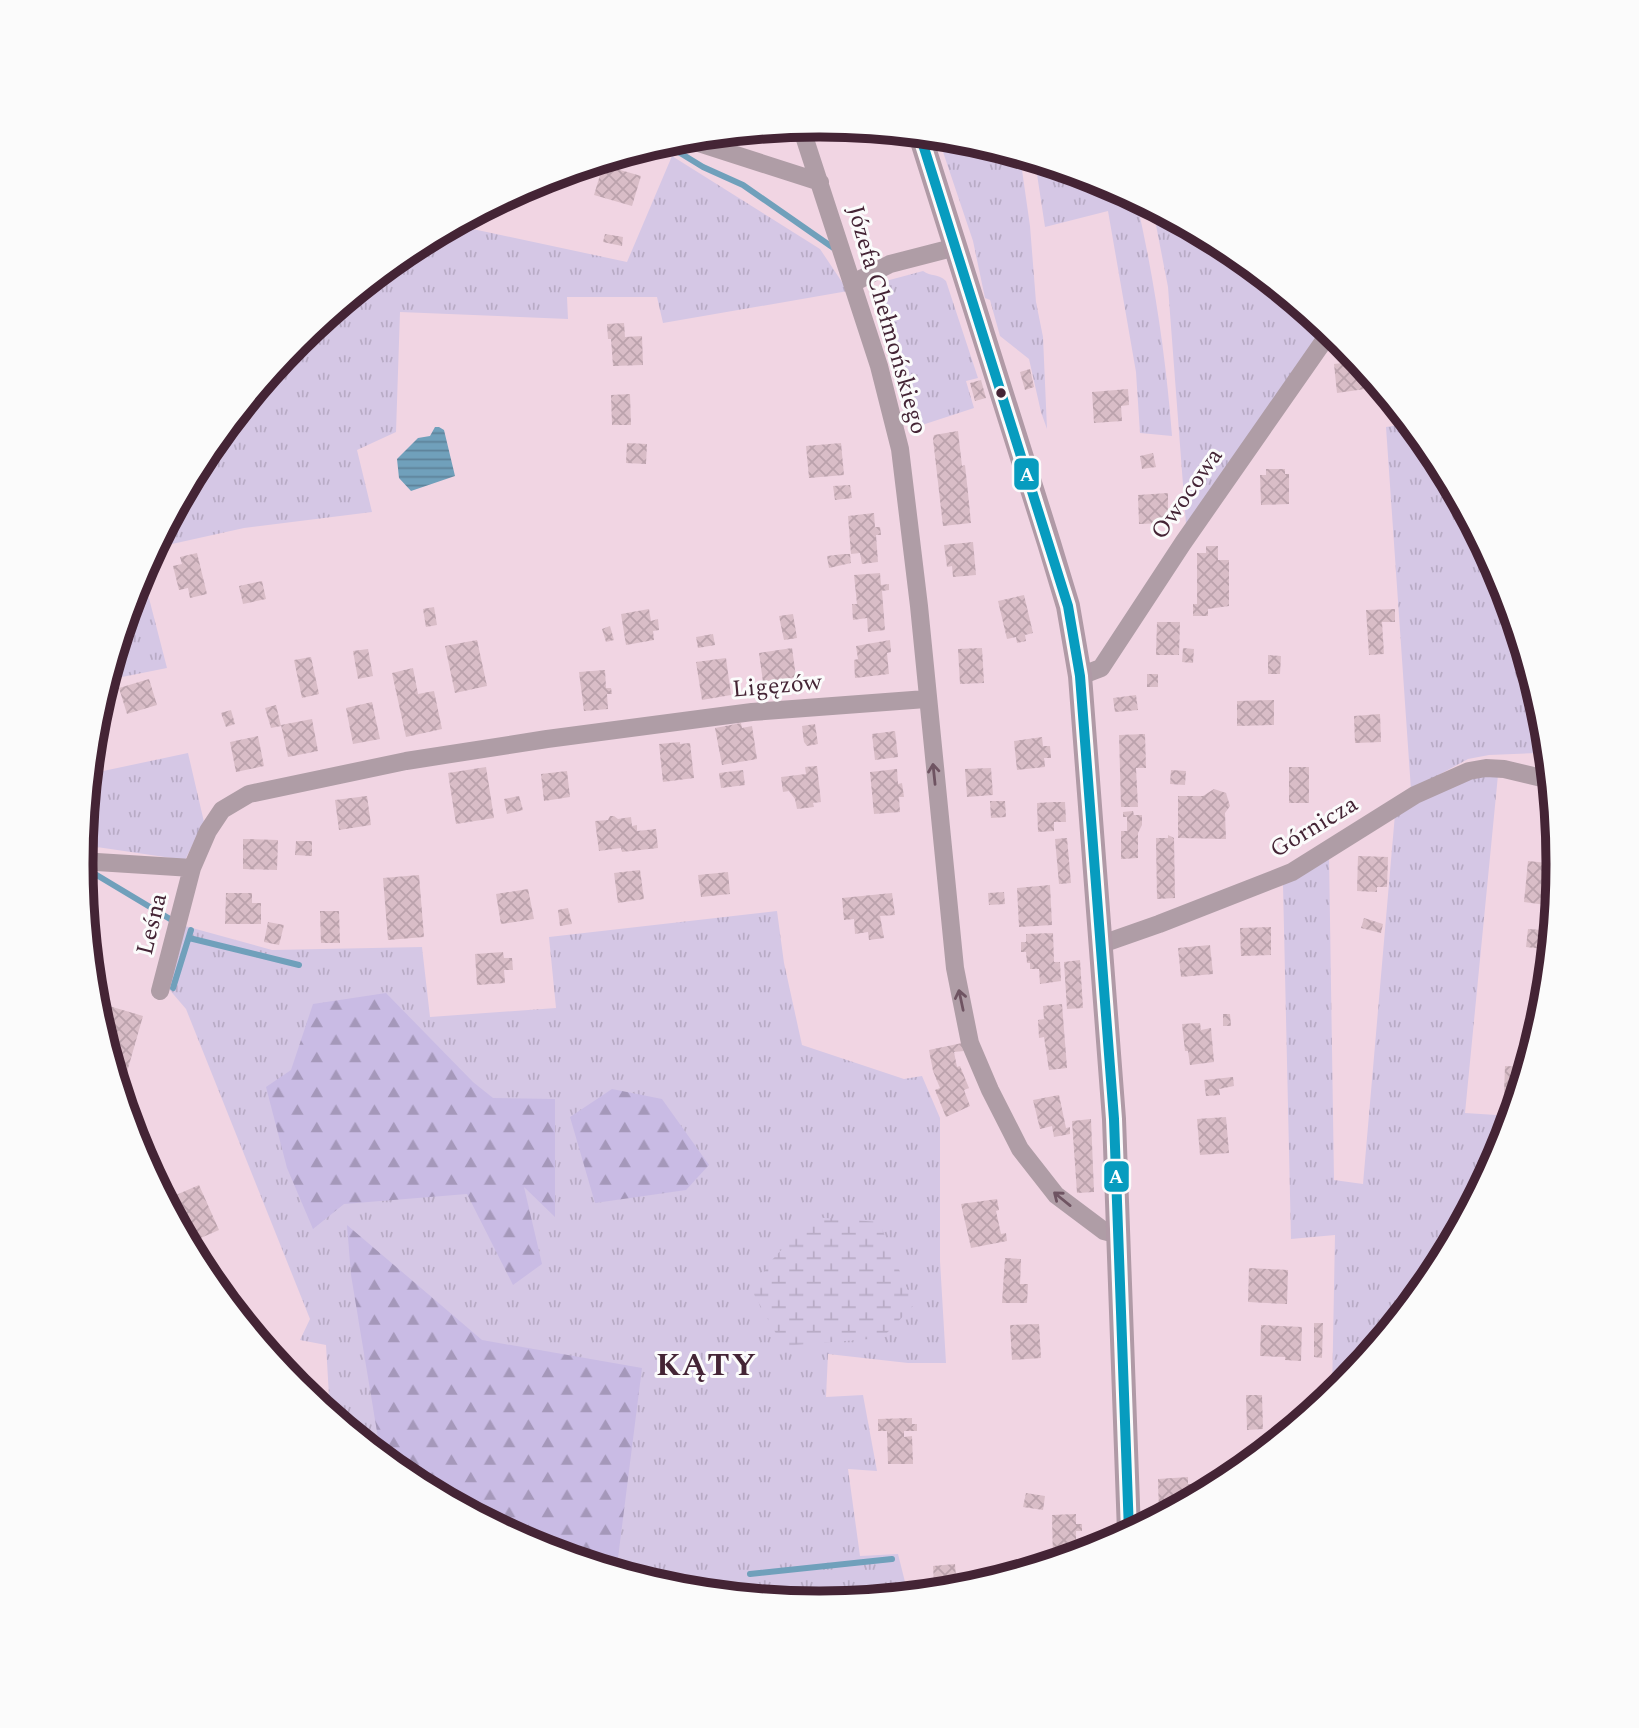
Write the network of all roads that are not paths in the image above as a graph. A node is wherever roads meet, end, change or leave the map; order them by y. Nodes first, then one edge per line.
1 (805, 138) edge
2 (923, 145) edge
3 (708, 146) edge
4 (820, 182) junction
5 (956, 247) junction
6 (853, 283) junction
7 (1323, 341) edge
8 (1080, 676) junction
9 (926, 699) junction
10 (1541, 778) edge
11 (93, 862) edge
12 (191, 869) junction
13 (1102, 944) junction
14 (160, 991) dead end
15 (1119, 1236) junction
16 (1129, 1521) edge

1 - 4 street, Józefa Chełmońskiego
2 - 5 main road
3 - 4 street
4 - 6 street, Józefa Chełmońskiego
5 - 6 street
5 - 8 main road
6 - 9 street, Józefa Chełmońskiego
7 - 8 street, Owocowa
8 - 13 main road
9 - 12 street, Ligęzów
15 -> 9 street
10 - 13 street, Górnicza
11 - 12 street
12 - 14 street, Leśna
13 - 15 main road
15 - 16 main road

